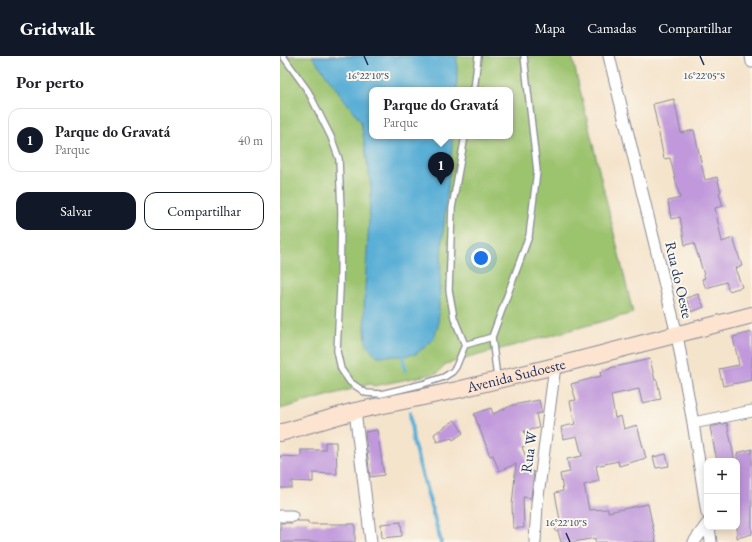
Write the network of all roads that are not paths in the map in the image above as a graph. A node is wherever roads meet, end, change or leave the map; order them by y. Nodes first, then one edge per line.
1 (283, 56) edge
2 (478, 56) edge
3 (524, 56) edge
4 (610, 56) edge
5 (750, 56) edge
6 (752, 62) edge
7 (474, 87) edge
8 (464, 139) edge
9 (752, 315) edge
10 (677, 335) junction
11 (492, 337) junction
12 (465, 345) junction
13 (555, 366) junction
14 (497, 380) junction
15 (355, 411) junction
16 (752, 411) edge
17 (693, 423) junction
18 (280, 433) edge
19 (704, 494) edge
20 (280, 516) edge
21 (292, 516) dead end
22 (704, 528) edge
23 (710, 530) edge
24 (371, 542) edge
25 (535, 542) edge
26 (694, 542) edge
27 (712, 542) edge

1 - 12 lane
2 - 7 lane
3 - 11 lane
4 - 10 street, Rua do Oeste
5 - 6 street
8 - 12 lane
9 - 10 street, Avenida Sudoeste
10 - 13 street, Avenida Sudoeste
10 - 17 street, Rua do Oeste
11 - 12 lane
11 - 14 lane
13 - 14 street, Avenida Sudoeste
13 - 25 street, Rua W
14 - 15 street, Avenida Sudoeste
15 - 18 street, Avenida Sudoeste
15 - 24 street
16 - 17 street
17 - 19 street, Rua do Oeste
20 - 21 street
22 - 26 street
23 - 27 street

